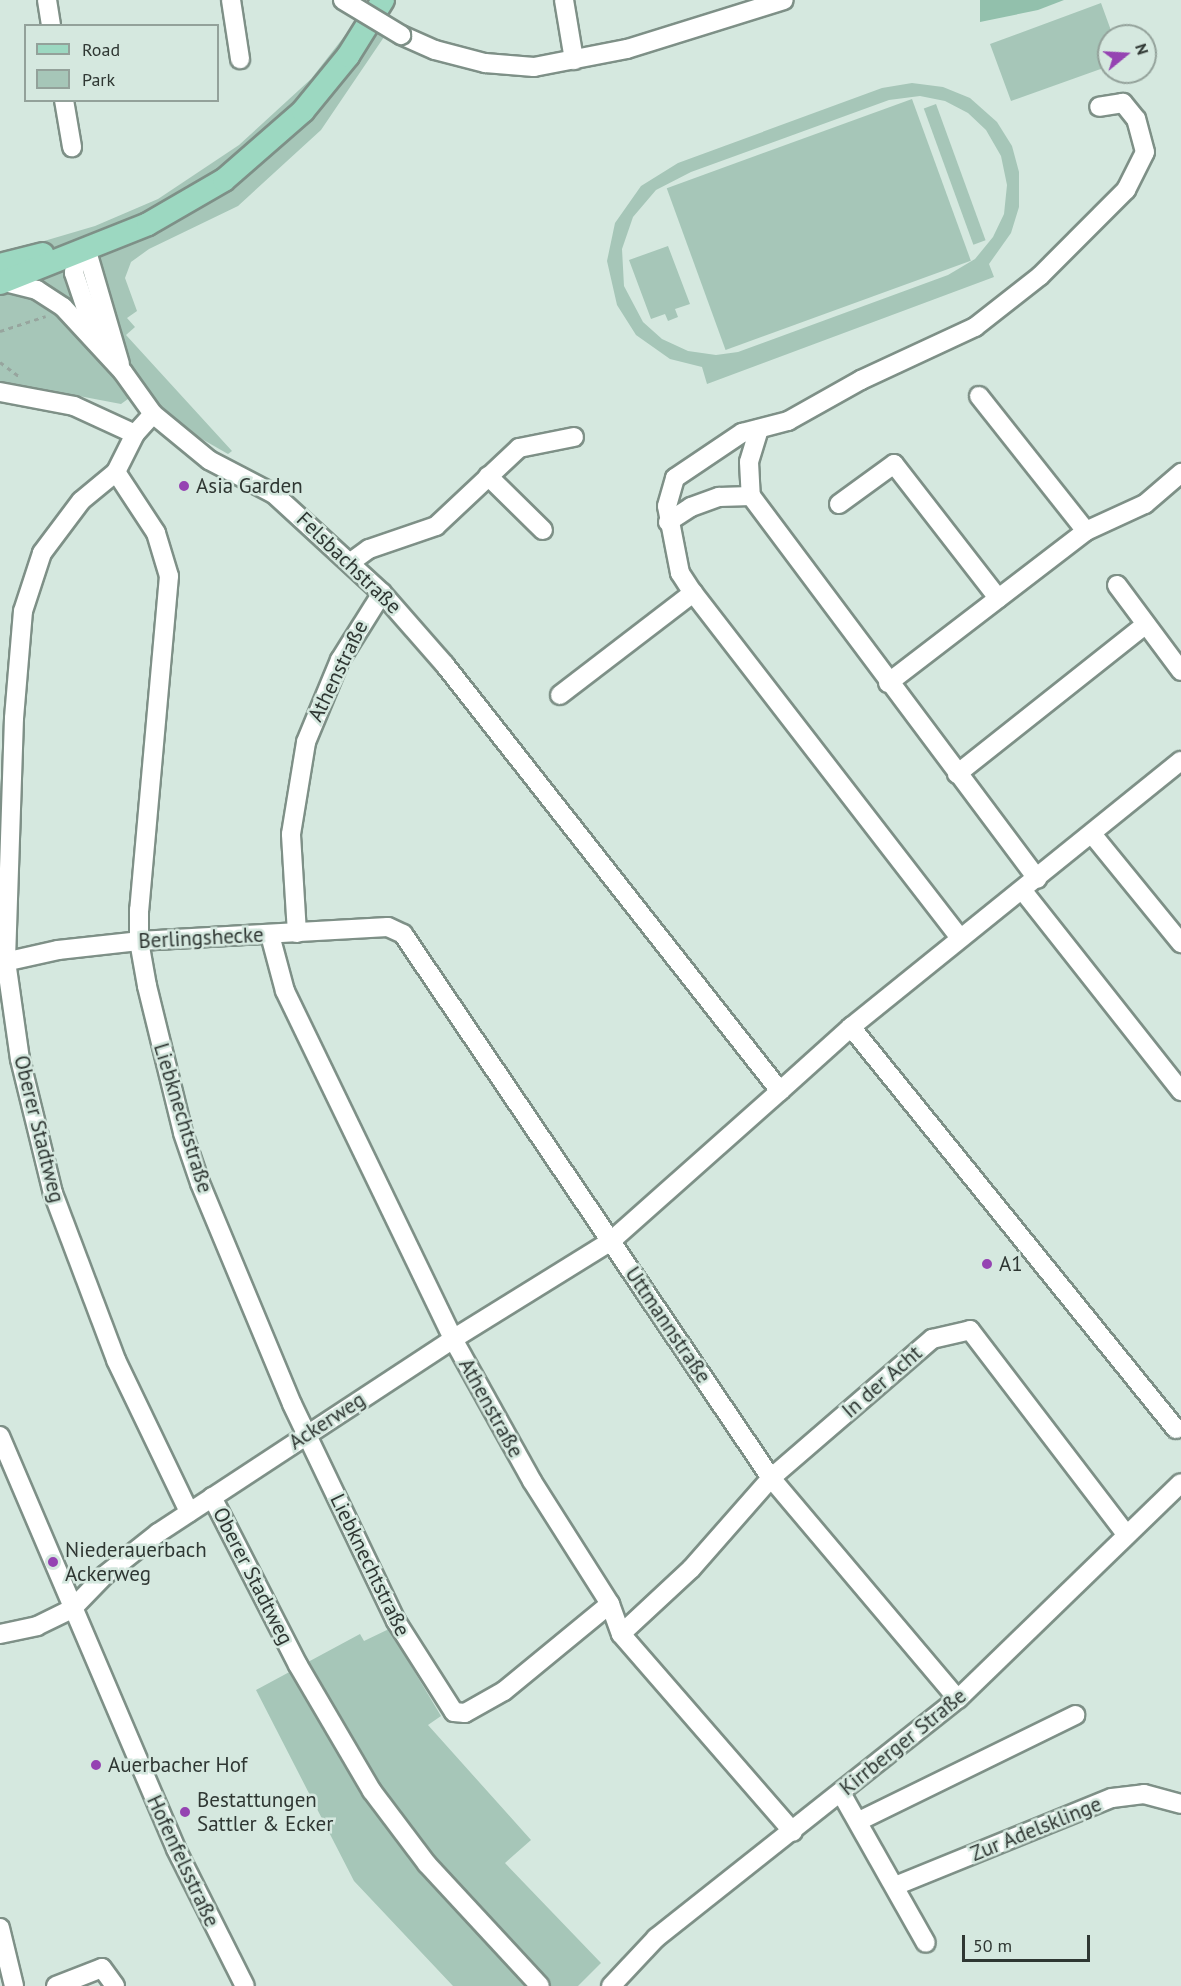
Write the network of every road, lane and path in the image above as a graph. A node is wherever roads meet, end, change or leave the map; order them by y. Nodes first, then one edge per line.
1 (47, 0) edge
2 (231, 0) edge
3 (343, 0) edge
4 (383, 0) edge
5 (564, 0) edge
6 (784, 0) edge
7 (51, 24) edge
8 (240, 59) dead end
9 (574, 60) junction
10 (64, 102) edge
11 (1099, 107) dead end
12 (72, 147) dead end
13 (86, 248) junction
14 (1, 276) edge
15 (56, 301) junction
16 (0, 331) edge
17 (97, 343) junction
18 (123, 372) junction
19 (0, 392) edge
20 (979, 396) dead end
21 (153, 414) junction
22 (759, 429) junction
23 (135, 434) junction
24 (574, 437) dead end
25 (116, 472) junction
26 (1181, 473) edge
27 (488, 476) junction
28 (751, 496) junction
29 (839, 504) dead end
30 (668, 522) junction
31 (543, 530) dead end
32 (1086, 531) junction
33 (351, 562) junction
34 (1117, 585) dead end
35 (382, 593) junction
36 (693, 593) junction
37 (998, 598) junction
38 (1146, 624) junction
39 (1181, 671) edge
40 (888, 683) junction
41 (560, 695) dead end
42 (1181, 761) edge
43 (957, 774) junction
44 (1092, 834) junction
45 (1030, 885) junction
46 (297, 933) junction
47 (403, 934) joint
48 (270, 935) junction
49 (960, 938) junction
50 (139, 941) junction
51 (1181, 943) edge
52 (3, 962) edge
53 (851, 1027) junction
54 (780, 1091) junction
55 (1181, 1091) edge
56 (611, 1241) junction
57 (453, 1339) junction
58 (1176, 1429) dead end
59 (306, 1434) junction
60 (0, 1436) edge
61 (771, 1478) junction
62 (1181, 1483) edge
63 (212, 1497) junction
64 (189, 1512) junction
65 (1127, 1535) junction
66 (610, 1604) junction
67 (72, 1609) junction
68 (0, 1634) edge
69 (621, 1634) junction
70 (958, 1699) junction
71 (1075, 1715) dead end
72 (841, 1793) junction
73 (1181, 1804) edge
74 (859, 1821) junction
75 (793, 1832) junction
76 (895, 1886) junction
77 (0, 1928) edge
78 (926, 1943) dead end
79 (15, 1986) edge
80 (56, 1986) edge
81 (115, 1986) edge
82 (245, 1986) edge
83 (540, 1986) edge
84 (611, 1986) edge

1 - 7 street
2 - 8 street
3 - 9 street, bridge
4 - 13 main road
5 - 9 street
6 - 9 street
10 - 12 street
11 - 22 street
13 - 14 main road
13 - 17 street, Felsbachstraße
13 - 18 street, Felsbachstraße
14 - 15 street, Felsbachstraße
15 - 16 path
15 - 17 street, Felsbachstraße
17 - 18 street, Felsbachstraße
18 - 21 street, Felsbachstraße
19 - 23 street
20 - 32 street
21 - 23 street
21 - 33 street, Felsbachstraße
22 - 28 street
22 - 30 street
23 - 25 street, Oberer Stadtweg
24 - 27 street
25 - 50 street, Liebknechtstraße
25 - 52 street, Oberer Stadtweg
26 - 32 street
27 - 31 street
27 - 33 street
28 - 30 street
28 - 40 street
29 - 37 street
30 - 36 street
32 - 37 street
33 - 35 street, Felsbachstraße
34 - 38 street
35 - 46 street, Athenstraße
35 - 54 street, Felsbachstraße
36 - 41 street
36 - 49 street
37 - 40 street
38 - 39 street
38 - 43 street
40 - 43 street
42 - 44 street, Ackerweg
43 - 45 street
44 - 45 street, Ackerweg
44 - 51 street
45 - 49 street, Ackerweg
45 - 55 street
46 - 47 street, Berlingshecke
46 - 48 street, Berlingshecke
47 - 56 street, Uttmannstraße
48 - 50 street, Berlingshecke
48 - 57 street, Athenstraße
49 - 53 street, Ackerweg
50 - 52 street, Berlingshecke
50 - 59 street, Liebknechtstraße
52 - 64 street, Oberer Stadtweg
53 - 54 street, Ackerweg
53 - 58 street
54 - 56 street, Ackerweg
56 - 57 street, Ackerweg
56 - 61 street, Uttmannstraße
57 - 59 street, Ackerweg
57 - 66 street, Athenstraße
59 - 63 street, Ackerweg
59 - 66 street, Liebknechtstraße
60 - 67 street, Hofenfelsstraße
61 - 65 street, In der Acht
61 - 69 street, In der Acht
61 - 70 street, Uttmannstraße
62 - 65 street, Kirrberger Straße
63 - 64 street, Ackerweg
63 - 83 street, Oberer Stadtweg
64 - 67 street, Ackerweg
65 - 70 street, Kirrberger Straße
66 - 69 street, Athenstraße
67 - 68 street, Ackerweg
67 - 82 street, Hofenfelsstraße
69 - 75 street, Athenstraße
70 - 72 street, Kirrberger Straße
71 - 74 street
72 - 74 street
72 - 75 street, Kirrberger Straße
73 - 76 street, Zur Adelsklinge
74 - 76 street
75 - 84 street, Kirrberger Straße
76 - 78 street
77 - 79 street
80 - 81 street

